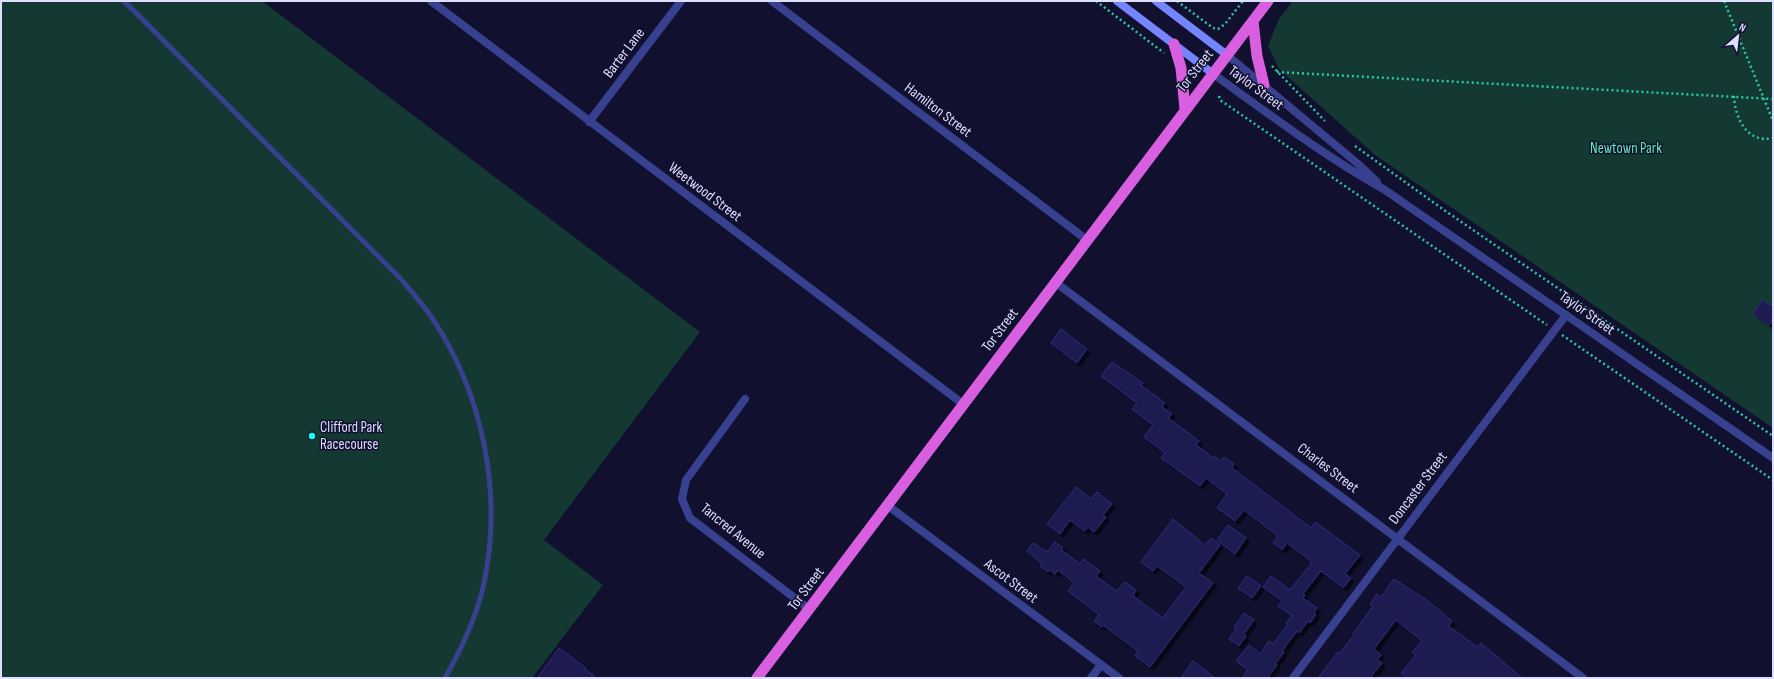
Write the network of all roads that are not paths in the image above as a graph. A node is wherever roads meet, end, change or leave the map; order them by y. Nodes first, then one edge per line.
1 (124, 1) edge
2 (431, 1) edge
3 (681, 1) edge
4 (772, 1) edge
5 (1117, 1) edge
6 (1156, 1) edge
7 (1268, 1) edge
8 (1253, 21) junction
9 (1174, 44) junction
10 (1227, 55) junction
11 (1212, 73) junction
12 (1264, 85) junction
13 (1185, 109) junction
14 (589, 122) junction
15 (1385, 190) junction
16 (1087, 240) junction
17 (1055, 282) junction
18 (1566, 315) junction
19 (745, 399) dead end
20 (963, 404) junction
21 (1773, 458) edge
22 (887, 506) junction
23 (1398, 538) junction
24 (809, 609) junction
25 (1101, 665) junction
26 (445, 678) edge
27 (757, 678) edge
28 (1091, 678) edge
29 (1119, 678) edge
30 (1293, 678) edge
31 (1583, 678) edge

1 - 26 lane
2 - 14 street, Weetwood Street
3 - 14 street, Barter Lane
4 - 16 street, Hamilton Street
5 - 9 main road, Taylor Street
6 - 10 main road, Taylor Street
7 - 8 highway, Tor Street
8 - 10 highway, Tor Street
8 - 12 highway
9 - 11 main road, Taylor Street
9 - 13 highway
10 - 11 highway, Tor Street
10 - 12 street, Taylor Street
11 - 13 highway, Tor Street
11 - 15 street, Taylor Street
12 - 15 street, Taylor Street
13 - 16 highway, Tor Street
14 - 20 street, Weetwood Street
15 - 18 street, Taylor Street
16 - 17 highway, Tor Street
17 - 20 highway, Tor Street
17 - 23 street, Charles Street
18 - 21 street, Taylor Street
18 - 23 street, Doncaster Street
19 - 24 street, Tancred Avenue
20 - 22 highway, Tor Street
22 - 24 highway, Tor Street
22 - 25 street, Ascot Street
23 - 30 street, Doncaster Street
23 - 31 street, Charles Street
24 - 27 highway, Tor Street
25 - 28 street
25 - 29 street, Ascot Street

